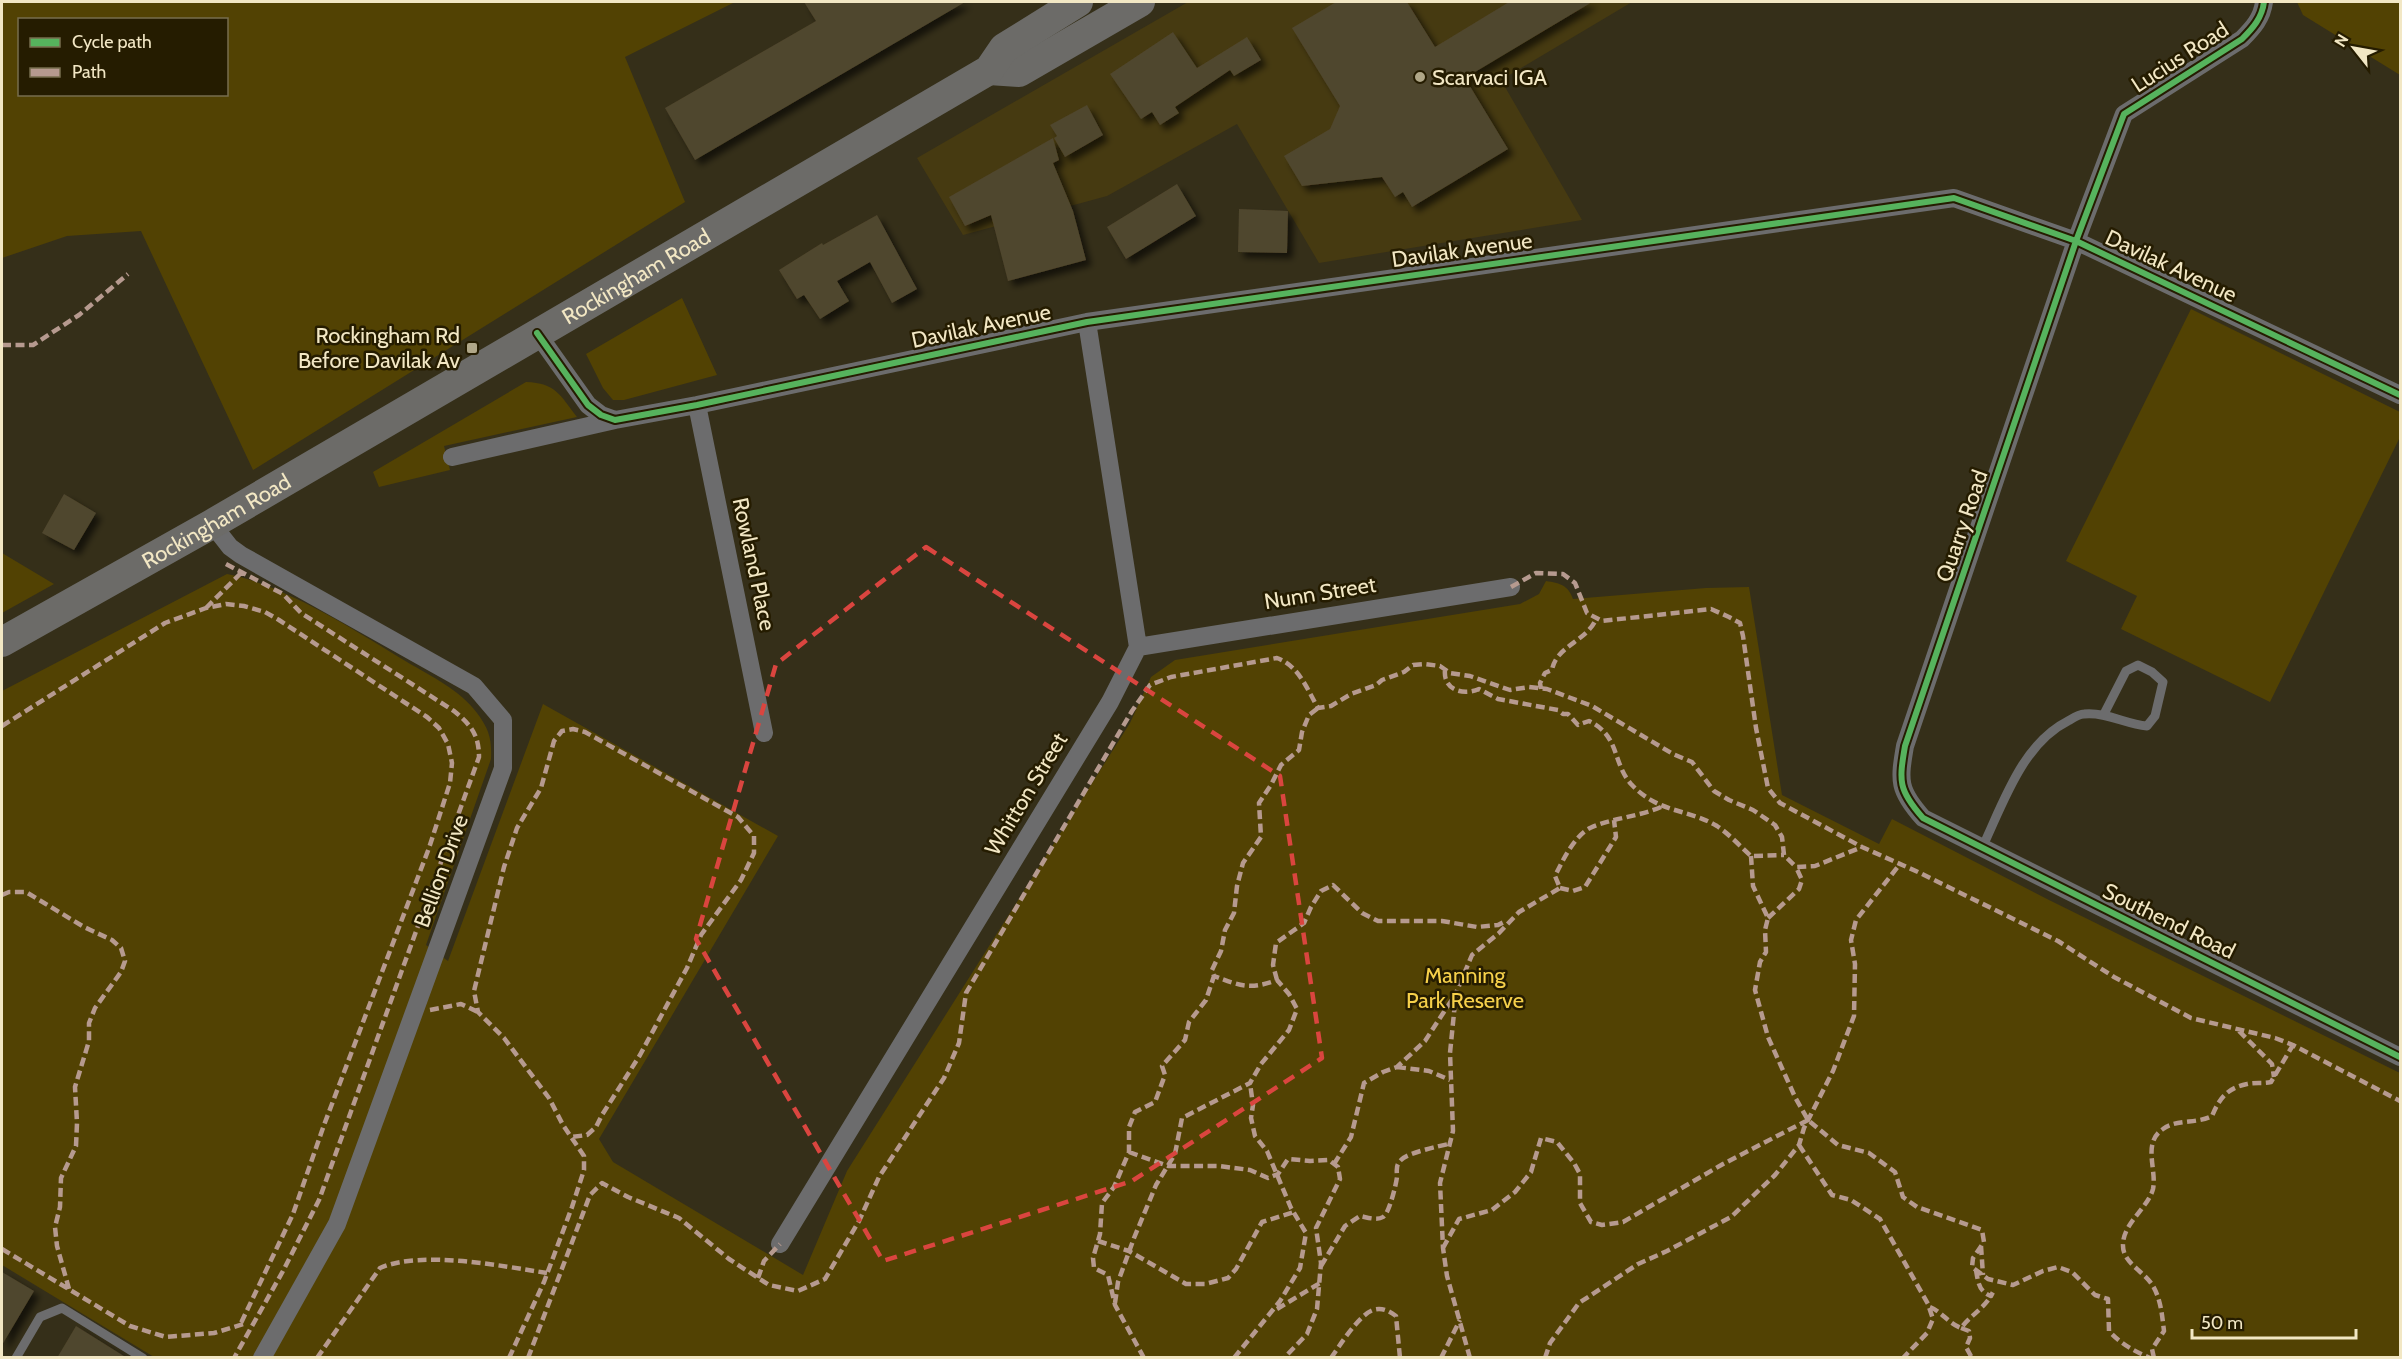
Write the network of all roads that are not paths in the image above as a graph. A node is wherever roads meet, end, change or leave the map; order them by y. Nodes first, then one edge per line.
1 (1075, 2) edge
2 (1140, 2) edge
3 (2264, 2) edge
4 (1092, 29) junction
5 (988, 70) junction
6 (2076, 241) junction
7 (1087, 322) junction
8 (537, 333) junction
9 (2400, 394) edge
10 (697, 405) junction
11 (615, 420) junction
12 (452, 457) dead end
13 (212, 524) junction
14 (1511, 587) dead end
15 (2, 642) edge
16 (1138, 647) junction
17 (2104, 714) junction
18 (764, 733) dead end
19 (1923, 818) joint
20 (1982, 848) junction
21 (2400, 1057) edge
22 (780, 1244) dead end
23 (16, 1358) edge
24 (143, 1358) edge
25 (262, 1358) edge

1 - 4 street
1 - 5 main road, Rockingham Road
2 - 4 main road
3 - 6 street, Lucius Road
4 - 5 main road
5 - 8 main road, Rockingham Road
6 - 7 street, Davilak Avenue
6 - 9 street, Davilak Avenue
6 - 19 street, Quarry Road
7 - 10 street, Davilak Avenue
7 - 16 street
8 - 11 street
8 - 13 main road, Rockingham Road
10 - 11 street, Davilak Avenue
10 - 18 street, Rowland Place
11 - 12 street, Davilak Avenue
13 - 15 main road, Rockingham Road
13 - 25 street, Bellion Drive
14 - 16 street, Nunn Street
16 - 22 street, Whitton Street
17 - 17 lane
17 - 20 lane
19 - 20 street, Southend Road
20 - 21 street, Southend Road
23 - 24 lane

